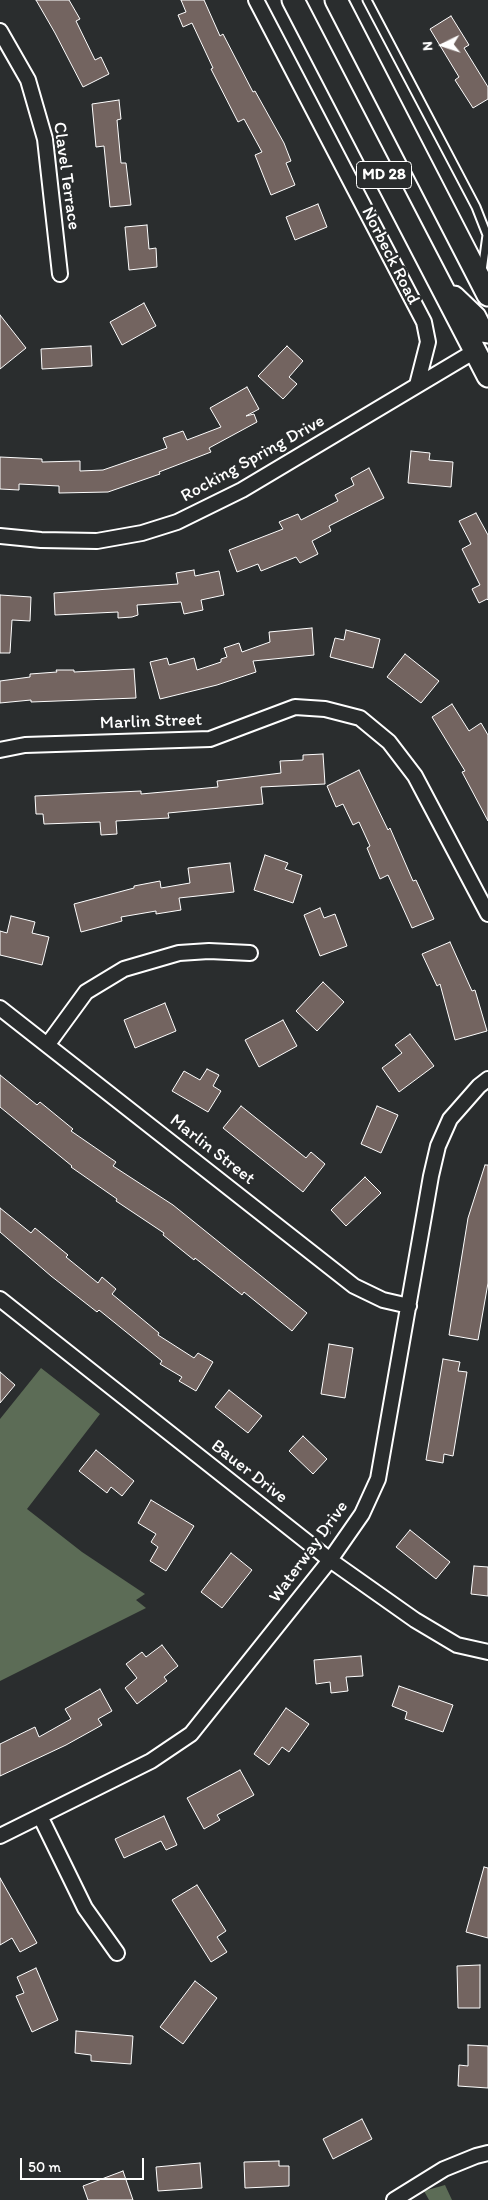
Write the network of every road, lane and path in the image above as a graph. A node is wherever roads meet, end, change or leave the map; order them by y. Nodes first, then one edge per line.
1 (256, 0) edge
2 (293, 0) edge
3 (336, 0) edge
4 (367, 0) edge
5 (0, 31) edge
6 (60, 274) dead end
7 (438, 280) junction
8 (484, 287) edge
9 (488, 332) edge
10 (481, 352) edge
11 (488, 376) edge
12 (418, 385) junction
13 (0, 536) edge
14 (0, 750) edge
15 (488, 914) edge
16 (250, 953) dead end
17 (0, 1008) edge
18 (48, 1044) junction
19 (488, 1079) edge
20 (0, 1299) edge
21 (409, 1306) junction
22 (330, 1560) junction
23 (488, 1652) edge
24 (40, 1816) junction
25 (0, 1836) edge
26 (117, 1953) dead end
27 (488, 2153) edge
28 (394, 2200) edge

1 - 12 street, Norbeck Road
2 - 7 main road, Norbeck Road / MD 28
3 - 8 main road, MD 28
4 - 8 lane
5 - 6 street, Clavel Terrace
7 - 9 main road
7 - 10 main road, Norbeck Road / MD 28
10 - 11 main road, Norbeck Road / MD 28
10 - 12 street, Rocking Spring Drive
12 - 13 street, Rocking Spring Drive
14 - 15 street, Marlin Street
16 - 18 street
17 - 18 street, Marlin Street
18 - 21 street, Marlin Street
19 - 21 street, Waterway Drive
20 - 22 street, Bauer Drive
21 - 22 street, Waterway Drive
22 - 23 street, Bauer Drive
22 - 24 street, Waterway Drive
24 - 25 street, Waterway Drive
24 - 26 street
27 - 28 street

